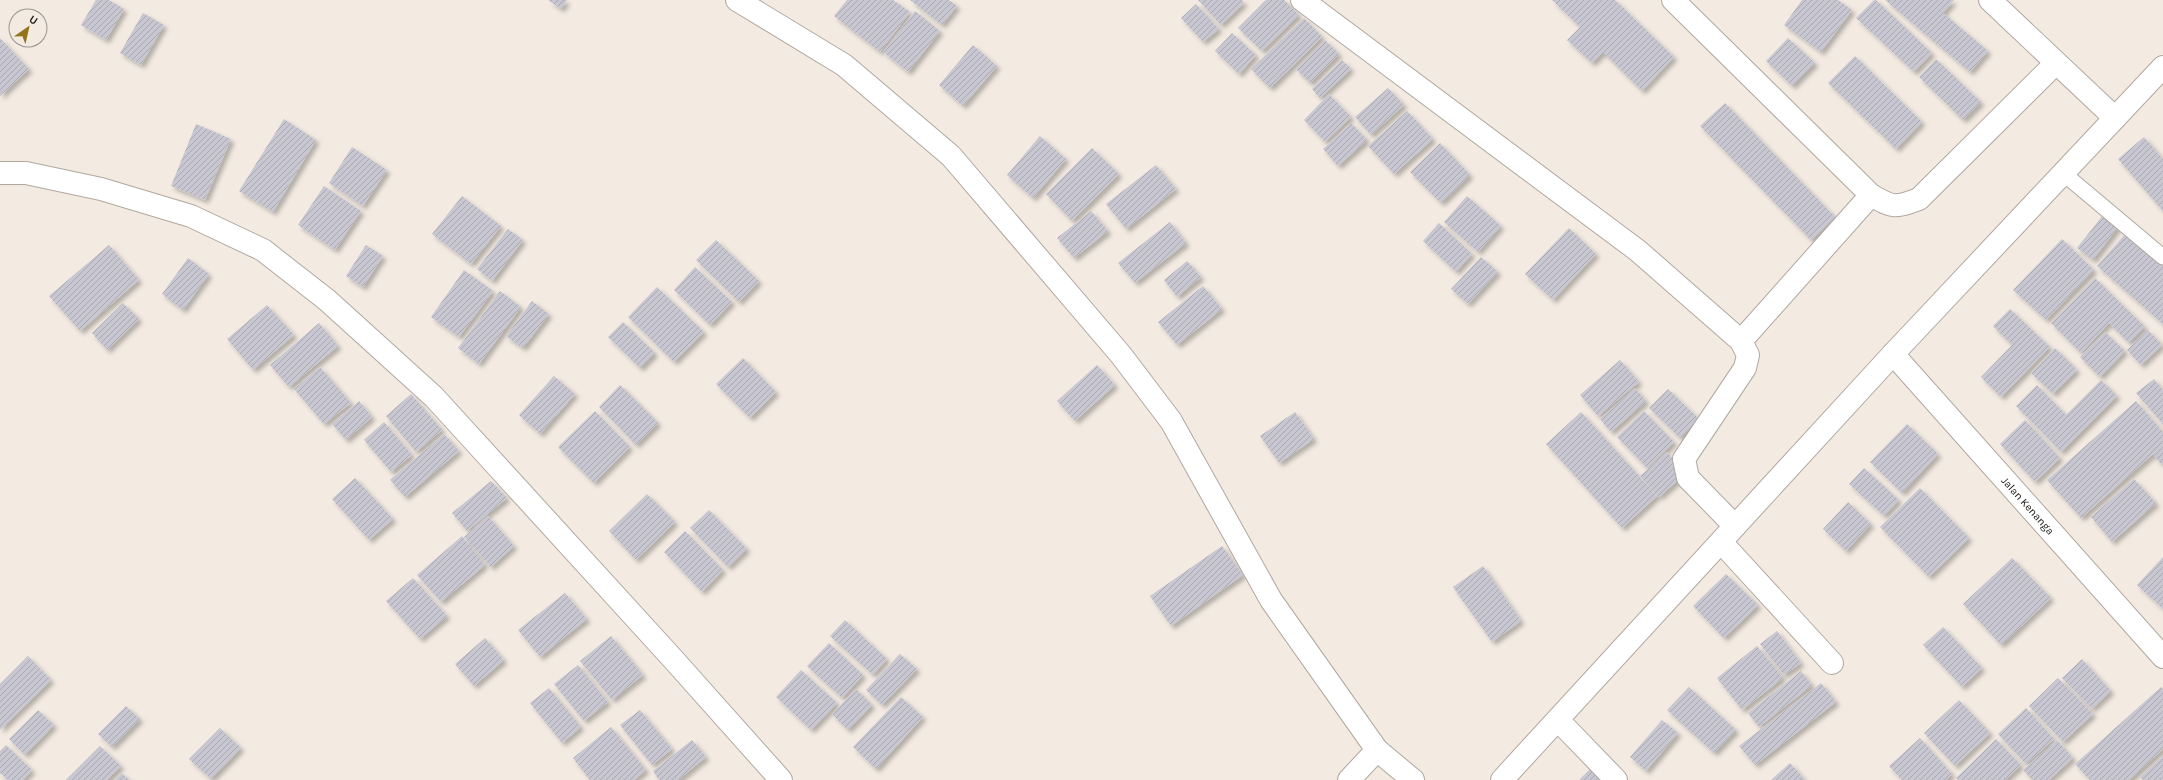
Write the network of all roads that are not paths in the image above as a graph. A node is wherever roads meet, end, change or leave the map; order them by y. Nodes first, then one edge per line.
1 (737, 0) edge
2 (1302, 0) edge
3 (1673, 0) edge
4 (1990, 0) edge
5 (2056, 63) junction
6 (2163, 67) edge
7 (2115, 118) junction
8 (0, 173) edge
9 (2064, 174) junction
10 (1871, 195) junction
11 (2163, 257) edge
12 (1741, 341) junction
13 (1893, 354) junction
14 (1735, 526) junction
15 (1721, 542) junction
16 (2163, 658) edge
17 (1832, 663) dead end
18 (1558, 720) junction
19 (1377, 750) junction
20 (781, 780) edge
21 (1349, 780) edge
22 (1413, 780) edge
23 (1502, 780) edge
24 (1616, 780) edge

1 - 19 street
2 - 12 street
3 - 10 street
4 - 5 street
5 - 7 street
5 - 10 street
6 - 7 street
7 - 9 street
8 - 20 street
9 - 11 lane
9 - 13 street
10 - 12 street
12 - 14 street
13 - 14 street
13 - 16 street, Jalan Kenanga
14 - 15 street
15 - 17 street
15 - 18 street
18 - 23 street
18 - 24 street
19 - 21 street
19 - 22 street

